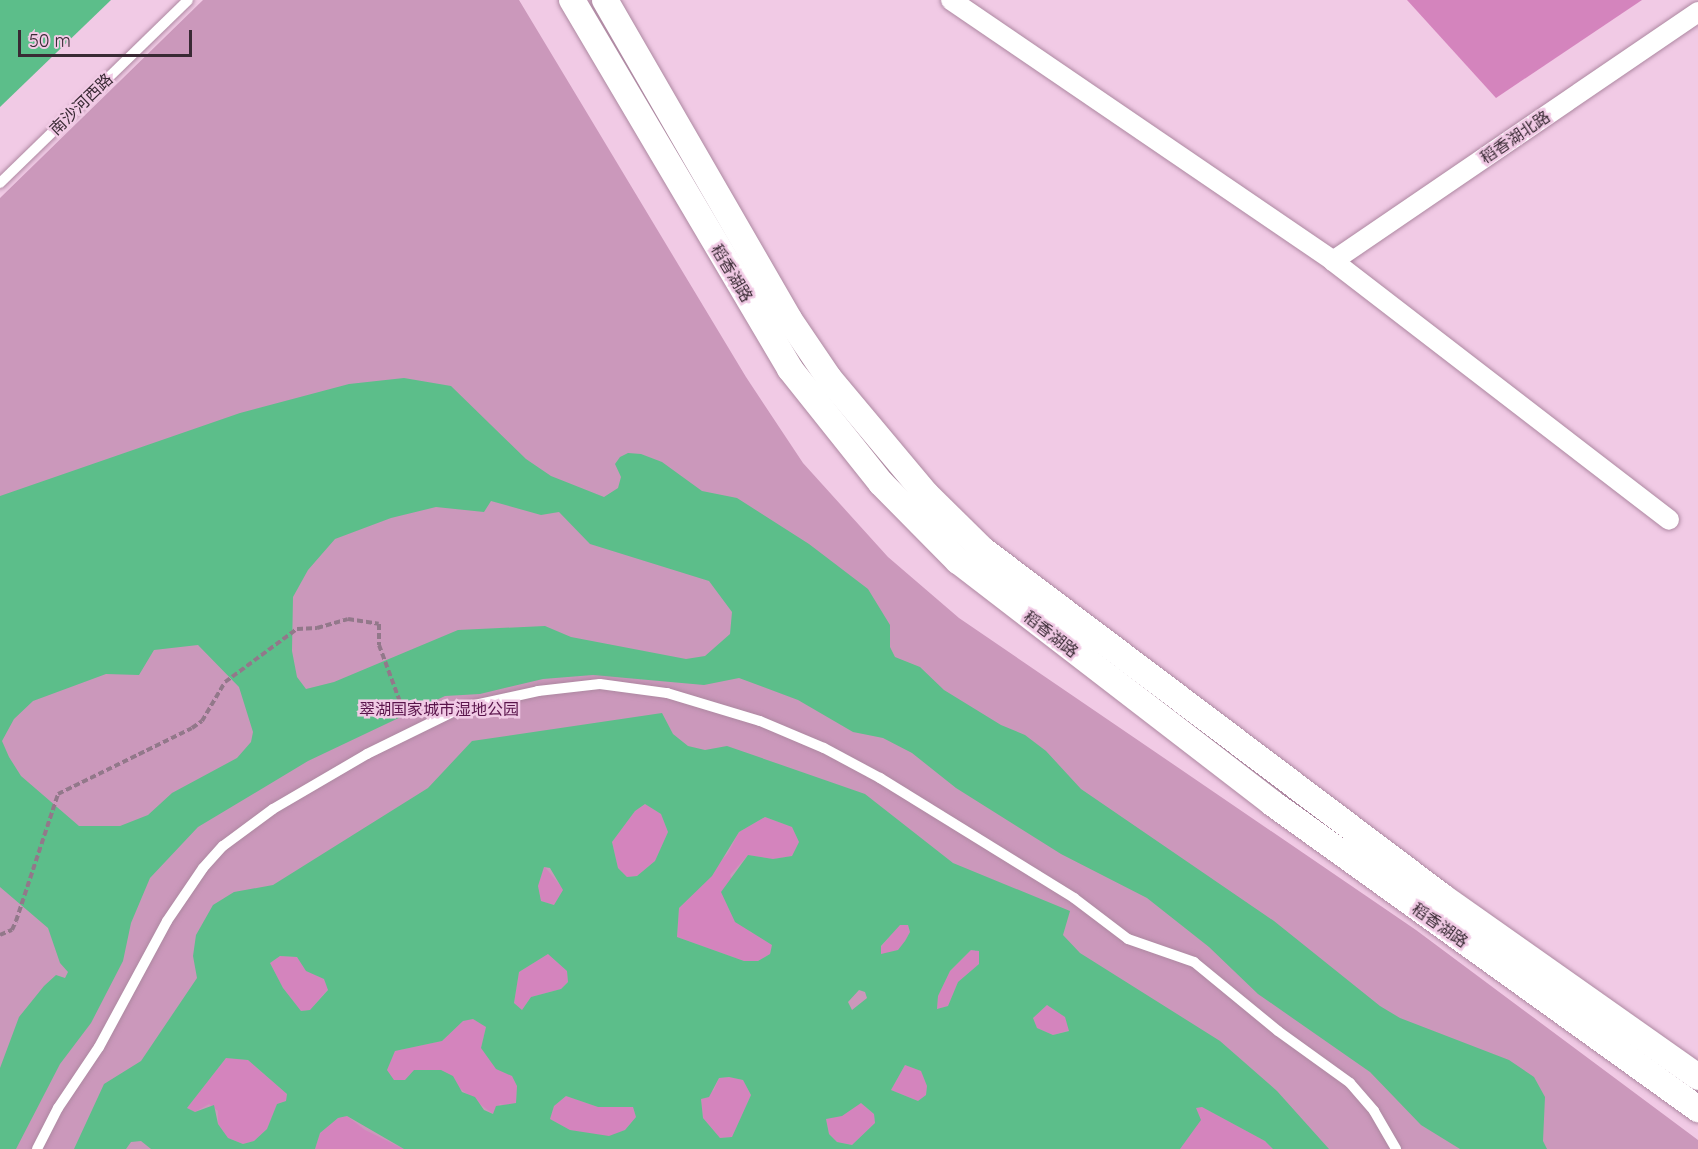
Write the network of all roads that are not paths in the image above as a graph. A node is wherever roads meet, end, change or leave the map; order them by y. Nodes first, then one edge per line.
1 (188, 0) edge
2 (572, 0) edge
3 (605, 0) edge
4 (951, 0) edge
5 (1698, 12) edge
6 (0, 183) edge
7 (1333, 261) junction
8 (1669, 520) dead end
9 (1698, 1077) edge
10 (1698, 1109) edge
11 (37, 1149) edge
12 (1396, 1149) edge

1 - 6 lane, 南沙河西路
2 - 10 street, 稻香湖路
3 - 9 street, 稻香湖路
4 - 7 street
5 - 7 street, 稻香湖北路
7 - 8 street
11 - 12 lane

